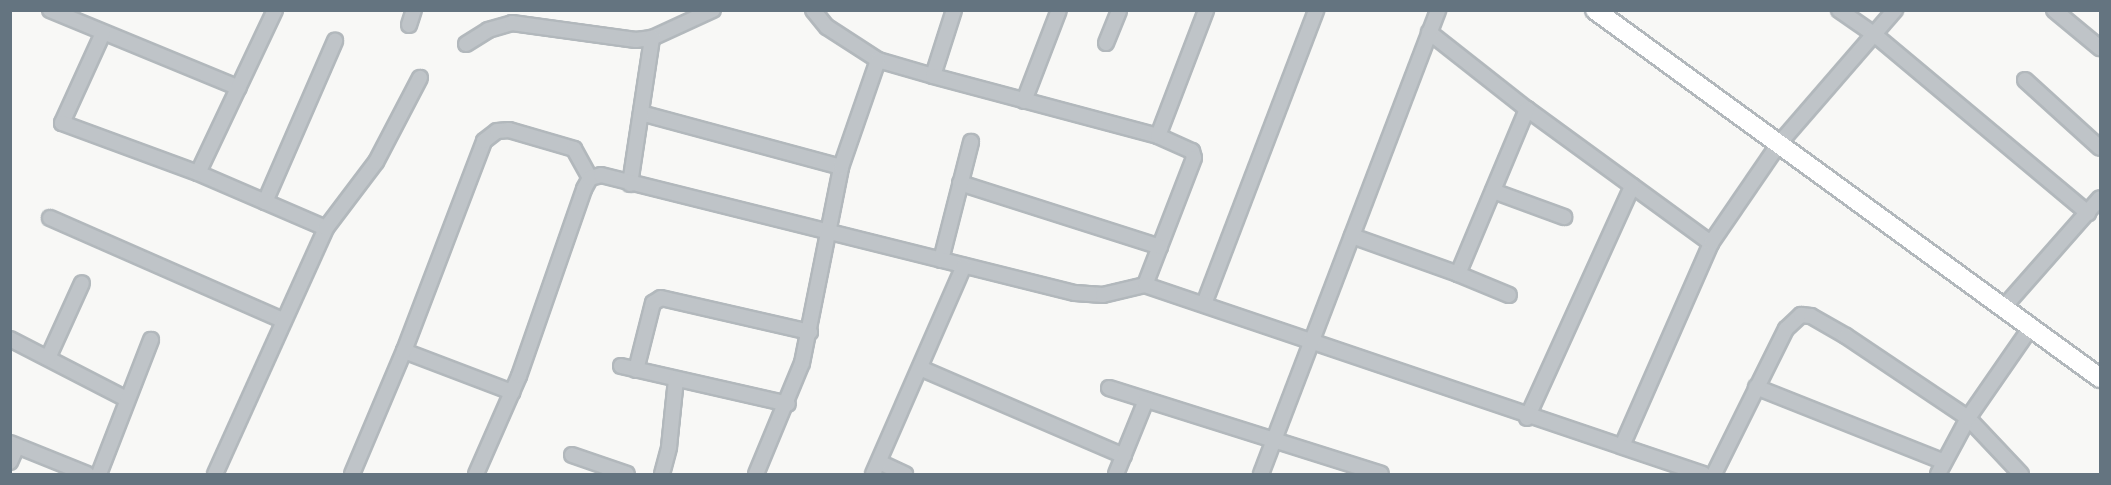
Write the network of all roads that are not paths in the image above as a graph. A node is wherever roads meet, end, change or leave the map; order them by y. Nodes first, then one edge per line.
1 (50, 10) edge
2 (275, 10) edge
3 (414, 10) edge
4 (713, 10) edge
5 (813, 10) edge
6 (954, 10) edge
7 (1059, 10) edge
8 (1119, 10) edge
9 (1206, 10) edge
10 (1316, 10) edge
11 (1438, 10) edge
12 (1595, 10) edge
13 (1839, 10) edge
14 (1895, 10) edge
15 (2054, 10) edge
16 (410, 25) dead end
17 (1429, 32) junction
18 (103, 33) junction
19 (1875, 35) junction
20 (652, 38) junction
21 (335, 41) dead end
22 (1106, 43) dead end
23 (466, 44) dead end
24 (2100, 48) edge
25 (878, 60) junction
26 (933, 76) junction
27 (420, 78) dead end
28 (2025, 80) dead end
29 (239, 88) junction
30 (1024, 101) junction
31 (1527, 109) junction
32 (641, 113) junction
33 (1158, 136) junction
34 (971, 142) dead end
35 (1778, 145) junction
36 (2100, 148) edge
37 (841, 167) junction
38 (198, 173) junction
39 (590, 178) junction
40 (960, 183) junction
41 (630, 184) junction
42 (1632, 186) junction
43 (1492, 191) junction
44 (2100, 198) edge
45 (265, 202) junction
46 (2088, 213) junction
47 (1564, 217) dead end
48 (50, 218) dead end
49 (326, 228) junction
50 (827, 234) junction
51 (1352, 236) junction
52 (1711, 243) junction
53 (1160, 247) junction
54 (941, 260) junction
55 (964, 266) junction
56 (1458, 274) junction
57 (82, 283) dead end
58 (1145, 285) junction
59 (1509, 295) dead end
60 (1204, 304) junction
61 (2004, 307) junction
62 (282, 320) junction
63 (2031, 327) junction
64 (810, 332) junction
65 (10, 339) edge
66 (151, 340) dead end
67 (1313, 341) junction
68 (404, 351) junction
69 (48, 358) junction
70 (621, 366) dead end
71 (920, 368) junction
72 (636, 370) junction
73 (2098, 373) edge
74 (676, 379) junction
75 (1756, 387) junction
76 (1108, 388) dead end
77 (512, 392) junction
78 (126, 399) junction
79 (1146, 400) junction
80 (788, 404) junction
81 (1527, 418) junction
82 (1968, 418) junction
83 (1274, 442) junction
84 (14, 445) edge
85 (1622, 446) junction
86 (572, 455) dead end
87 (1124, 456) junction
88 (10, 462) edge
89 (876, 468) edge
90 (1941, 468) edge
91 (87, 474) edge
92 (99, 474) edge
93 (215, 474) edge
94 (352, 474) edge
95 (476, 474) edge
96 (627, 474) edge
97 (662, 474) edge
98 (756, 474) edge
99 (905, 474) edge
100 (1116, 474) edge
101 (1261, 474) edge
102 (1381, 474) edge
103 (1703, 474) edge
104 (1714, 474) edge
105 (2021, 474) edge

1 - 18 street
2 - 29 street
3 - 16 street
4 - 20 street
5 - 25 street
6 - 26 street
7 - 30 street
8 - 22 street
9 - 33 street
10 - 60 street
11 - 17 street
12 - 35 street
13 - 19 street
14 - 19 street
15 - 24 street
17 - 31 street
17 - 51 street
18 - 29 street
18 - 38 street
19 - 35 street
19 - 46 street
20 - 23 street
20 - 32 street
21 - 45 street
25 - 26 street
25 - 37 street
26 - 30 street
27 - 49 street
28 - 36 street
29 - 38 street
30 - 33 street
31 - 42 street
31 - 43 street
32 - 37 street
32 - 41 street
33 - 53 street
34 - 40 street
35 - 52 street
35 - 61 street
37 - 50 street
38 - 45 street
39 - 41 street
39 - 68 street
39 - 77 street
40 - 53 street
40 - 54 street
41 - 50 street
42 - 52 street
42 - 81 street
43 - 47 street
43 - 56 street
44 - 46 street
45 - 49 street
46 - 61 street
48 - 62 street
49 - 62 street
50 - 54 street
50 - 64 street
51 - 56 street
51 - 67 street
52 - 85 street
53 - 58 street
54 - 55 street
55 - 58 street
55 - 71 street
56 - 59 street
57 - 69 street
58 - 60 street
60 - 67 street
61 - 63 street
62 - 93 street
63 - 73 street
63 - 82 street
64 - 72 street
64 - 80 street
65 - 69 street
66 - 78 street
67 - 81 street
67 - 83 street
68 - 77 street
68 - 94 street
69 - 78 street
70 - 72 street
71 - 87 street
71 - 89 street
72 - 74 street
74 - 80 street
74 - 97 street
75 - 82 street
75 - 90 street
75 - 104 street
76 - 79 street
77 - 95 street
78 - 92 street
79 - 83 street
79 - 87 street
80 - 98 street
81 - 85 street
82 - 90 street
82 - 105 street
83 - 101 street
83 - 102 street
84 - 88 street
84 - 91 street
85 - 103 street
86 - 96 street
87 - 100 street
89 - 99 street

